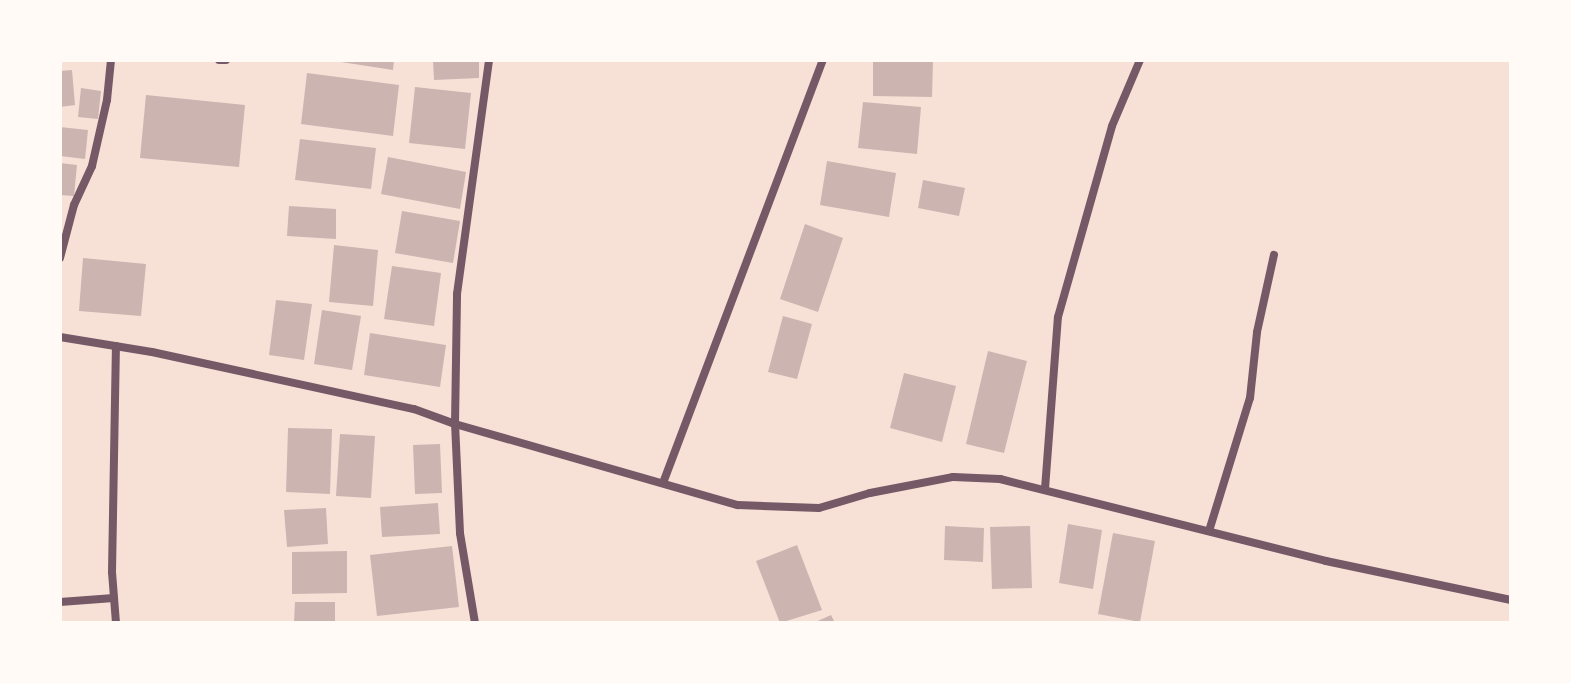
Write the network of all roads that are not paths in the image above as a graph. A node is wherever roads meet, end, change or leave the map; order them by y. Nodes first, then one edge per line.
1 (111, 60) edge
2 (219, 60) edge
3 (226, 60) edge
4 (489, 60) edge
5 (823, 60) edge
6 (1140, 60) edge
7 (1274, 255) dead end
8 (60, 258) edge
9 (60, 337) edge
10 (116, 346) junction
11 (455, 424) junction
12 (663, 483) junction
13 (1045, 489) junction
14 (1209, 531) junction
15 (114, 598) junction
16 (1511, 600) edge
17 (60, 602) edge
18 (116, 623) edge
19 (475, 623) edge

1 - 8 street
2 - 3 street
4 - 11 street
5 - 12 street
6 - 13 street
7 - 14 street
9 - 10 street
10 - 11 street
10 - 15 street
11 - 12 street
11 - 19 street
12 - 13 street
13 - 14 street
14 - 16 street
15 - 17 street
15 - 18 street

